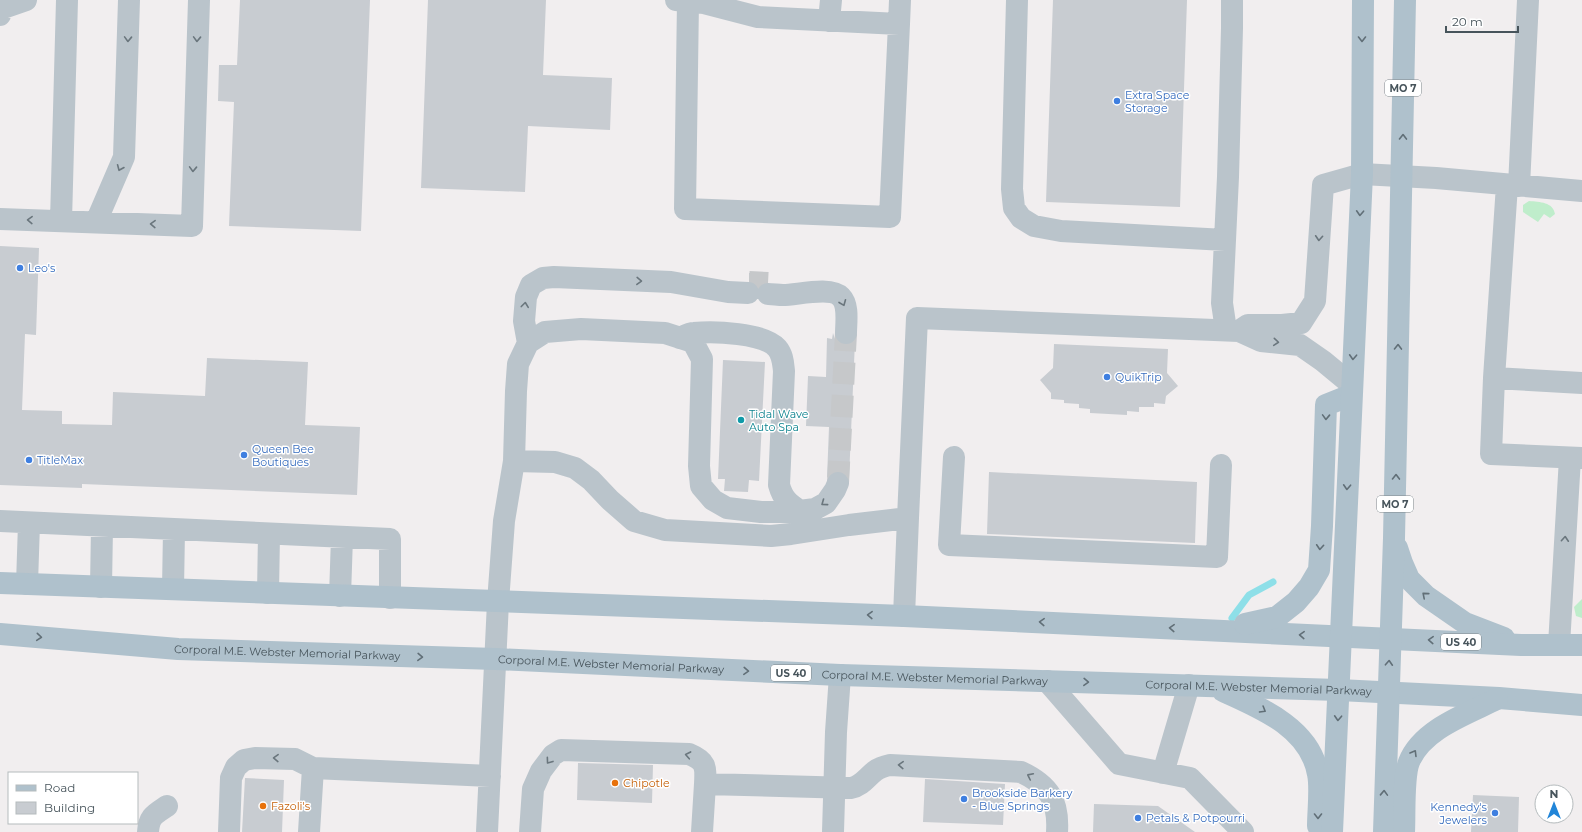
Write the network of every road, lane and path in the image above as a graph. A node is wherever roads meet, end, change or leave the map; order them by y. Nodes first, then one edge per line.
1 (26, 0) edge
2 (67, 0) edge
3 (129, 0) edge
4 (199, 0) edge
5 (900, 0) edge
6 (1017, 0) edge
7 (1232, 0) edge
8 (1362, 0) edge
9 (1405, 0) edge
10 (1528, 0) edge
11 (682, 1) edge
12 (830, 10) edge
13 (0, 15) edge
14 (899, 24) junction
15 (1362, 174) junction
16 (1402, 176) junction
17 (1513, 185) junction
18 (1582, 191) edge
19 (0, 219) edge
20 (61, 221) junction
21 (96, 222) junction
22 (1225, 240) junction
23 (1233, 330) junction
24 (846, 333) tunnel mouth
25 (680, 338) junction
26 (528, 343) junction
27 (1494, 378) junction
28 (1582, 383) edge
29 (1351, 390) junction
30 (954, 457) dead end
31 (1576, 458) edge
32 (514, 461) junction
33 (1221, 465) dead end
34 (838, 483) tunnel mouth
35 (800, 511) junction
36 (908, 518) junction
37 (0, 521) edge
38 (29, 523) junction
39 (102, 527) junction
40 (174, 530) junction
41 (269, 534) junction
42 (342, 537) junction
43 (1394, 538) junction
44 (0, 583) edge
45 (27, 584) junction
46 (101, 587) junction
47 (173, 589) junction
48 (268, 593) junction
49 (340, 596) junction
50 (390, 598) junction
51 (498, 602) junction
52 (904, 616) junction
53 (1205, 630) junction
54 (1, 634) edge
55 (1341, 637) junction
56 (1391, 639) junction
57 (1522, 645) junction
58 (1560, 645) junction
59 (1582, 645) edge
60 (496, 659) junction
61 (840, 675) junction
62 (1047, 681) junction
63 (1189, 685) junction
64 (1215, 686) junction
65 (1339, 690) junction
66 (1388, 692) junction
67 (1499, 698) junction
68 (1582, 705) edge
69 (312, 768) junction
70 (1163, 773) junction
71 (490, 776) junction
72 (705, 784) junction
73 (834, 788) junction
74 (167, 806) dead end
75 (148, 832) edge
76 (229, 832) edge
77 (309, 832) edge
78 (487, 832) edge
79 (530, 832) edge
80 (702, 832) edge
81 (833, 832) edge
82 (1057, 832) edge
83 (1243, 832) edge
84 (1318, 832) edge
85 (1332, 832) edge
86 (1384, 832) edge
87 (1404, 832) edge

1 - 13 lane
2 - 20 lane
3 -> 21 lane
4 -> 21 lane
5 - 14 lane
6 - 22 lane
7 - 22 lane
8 -> 15 main road
16 -> 9 main road, MO 7
10 - 17 lane
11 - 12 lane
11 - 14 lane
12 - 14 lane
15 - 16 lane
15 -> 23 lane
15 -> 29 main road
16 - 17 lane
43 -> 16 main road, MO 7
17 - 18 lane
17 - 27 lane
20 -> 19 lane
20 - 21 lane
22 - 23 lane
23 -> 29 lane
23 - 36 lane
26 -> 24 lane
25 - 26 lane
25 - 35 lane
25 - 35 lane
26 - 32 lane
27 - 28 lane
27 - 31 lane
29 -> 53 main road
29 -> 55 main road
30 - 33 lane
58 -> 31 lane
32 - 36 lane
32 - 51 lane
34 -> 35 lane
36 - 52 lane
37 - 38 lane
38 - 39 lane
38 - 45 lane
39 - 40 lane
39 - 46 lane
40 - 41 lane
40 - 47 lane
41 - 42 lane
41 - 48 lane
42 - 49 lane
42 - 50 lane
43 - 56 main road, MO 7
57 -> 43 main road
44 - 45 main road, US 40
45 - 46 main road, US 40
46 - 47 main road, US 40
47 - 48 main road, US 40
48 - 49 main road, US 40
49 - 50 main road, US 40
50 - 51 main road, US 40
52 -> 51 main road, US 40
51 - 60 lane
53 -> 52 main road, US 40
55 -> 53 main road, US 40
54 -> 60 main road, Corporal M.E. Webster Memorial Parkway / US 40
55 - 56 main road, US 40
55 - 65 main road
57 -> 56 main road, US 40
66 -> 56 main road, MO 7
57 - 58 main road, US 40
58 - 59 main road, US 40
60 -> 61 main road, Corporal M.E. Webster Memorial Parkway / US 40
60 - 71 lane
61 - 62 main road, Corporal M.E. Webster Memorial Parkway / US 40
61 - 73 lane
62 -> 63 main road, Corporal M.E. Webster Memorial Parkway / US 40
62 - 70 lane
63 - 64 main road, Corporal M.E. Webster Memorial Parkway / US 40
63 - 70 lane
64 - 65 main road, Corporal M.E. Webster Memorial Parkway / US 40
64 -> 84 main road
65 - 66 main road, Corporal M.E. Webster Memorial Parkway / US 40
65 -> 85 main road
66 - 67 main road, Corporal M.E. Webster Memorial Parkway / US 40
86 -> 66 main road, MO 7
67 - 68 main road, Corporal M.E. Webster Memorial Parkway / US 40
87 -> 67 main road
69 - 71 lane
69 -> 76 lane
69 - 77 lane
70 - 83 lane
71 - 78 lane
72 - 73 lane
72 -> 79 lane
72 - 80 lane
73 - 81 lane
82 -> 73 lane
74 - 75 lane

